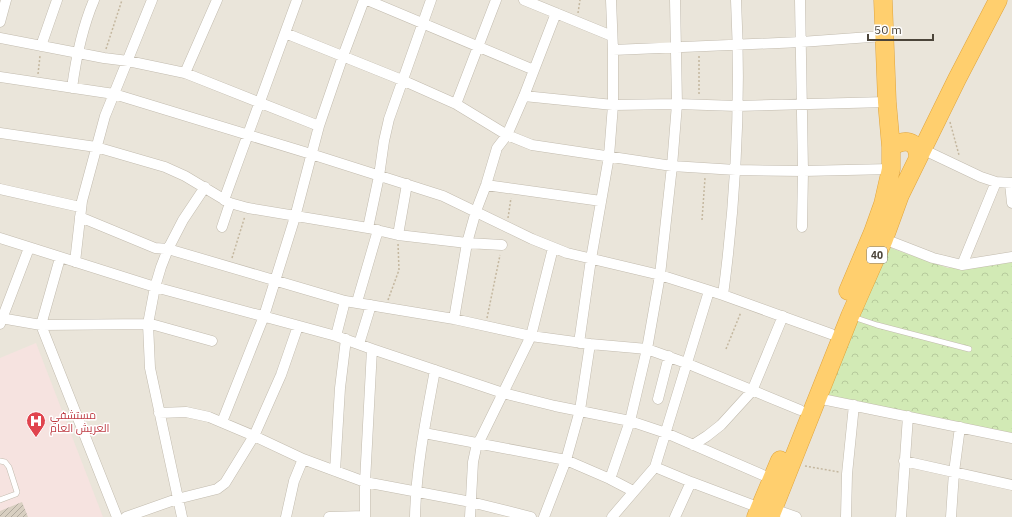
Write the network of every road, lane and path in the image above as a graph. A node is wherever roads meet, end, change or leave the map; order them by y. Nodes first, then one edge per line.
1 (6, 0) edge
2 (57, 0) edge
3 (94, 0) edge
4 (122, 0) edge
5 (152, 0) edge
6 (217, 0) edge
7 (297, 0) edge
8 (364, 0) edge
9 (367, 0) edge
10 (431, 0) edge
11 (496, 0) edge
12 (524, 0) edge
13 (580, 0) edge
14 (611, 0) edge
15 (675, 0) edge
16 (736, 0) edge
17 (800, 0) edge
18 (883, 0) edge
19 (998, 0) edge
20 (556, 13) junction
21 (576, 21) junction
22 (0, 22) edge
23 (423, 24) junction
24 (285, 33) junction
25 (612, 36) junction
26 (884, 36) junction
27 (0, 38) edge
28 (801, 42) junction
29 (478, 45) junction
30 (738, 45) junction
31 (41, 46) junction
32 (699, 47) junction
33 (676, 48) junction
34 (613, 50) junction
35 (77, 53) junction
36 (343, 56) junction
37 (104, 58) junction
38 (128, 61) junction
39 (534, 70) junction
40 (185, 73) junction
41 (0, 77) edge
42 (402, 80) junction
43 (37, 82) junction
44 (72, 88) junction
45 (114, 94) junction
46 (524, 96) junction
47 (259, 102) junction
48 (887, 102) junction
49 (456, 104) junction
50 (677, 104) junction
51 (699, 104) junction
52 (613, 105) junction
53 (801, 105) junction
54 (737, 106) junction
55 (950, 122) dead end
56 (319, 126) junction
57 (0, 133) edge
58 (247, 134) junction
59 (507, 135) junction
60 (96, 147) junction
61 (891, 147) junction
62 (920, 153) junction
63 (311, 154) junction
64 (609, 156) junction
65 (960, 158) dead end
66 (672, 166) junction
67 (706, 168) junction
68 (891, 169) junction
69 (736, 170) junction
70 (803, 171) junction
71 (379, 176) junction
72 (996, 182) junction
73 (1011, 183) edge
74 (407, 184) junction
75 (486, 185) junction
76 (204, 187) junction
77 (0, 189) edge
78 (227, 201) junction
79 (601, 201) junction
80 (1012, 203) edge
81 (248, 208) junction
82 (476, 211) junction
83 (80, 212) junction
84 (294, 217) junction
85 (702, 220) dead end
86 (222, 227) dead end
87 (802, 227) dead end
88 (373, 229) junction
89 (398, 235) junction
90 (0, 238) edge
91 (884, 239) junction
92 (468, 243) junction
93 (502, 245) joint
94 (29, 248) junction
95 (553, 248) junction
96 (168, 249) junction
97 (1012, 257) edge
98 (60, 258) junction
99 (591, 259) junction
100 (75, 262) junction
101 (962, 265) junction
102 (229, 268) junction
103 (660, 275) junction
104 (275, 281) junction
105 (155, 287) junction
106 (709, 291) junction
107 (723, 295) junction
108 (345, 301) junction
109 (357, 302) junction
110 (745, 303) junction
111 (371, 305) junction
112 (386, 307) junction
113 (264, 316) junction
114 (783, 316) junction
115 (850, 316) junction
116 (454, 319) junction
117 (1, 320) edge
118 (148, 324) junction
119 (40, 325) junction
120 (298, 326) junction
121 (485, 326) junction
122 (831, 334) junction
123 (532, 336) junction
124 (341, 338) junction
125 (212, 341) dead end
126 (579, 343) junction
127 (359, 344) junction
128 (590, 344) junction
129 (372, 349) junction
130 (647, 349) junction
131 (726, 349) dead end
132 (969, 349) dead end
133 (669, 356) junction
134 (686, 362) junction
135 (435, 370) junction
136 (752, 391) junction
137 (503, 393) junction
138 (817, 398) junction
139 (658, 399) dead end
140 (854, 405) junction
141 (580, 410) junction
142 (800, 410) junction
143 (159, 412) junction
144 (908, 416) junction
145 (630, 421) junction
146 (222, 422) junction
147 (960, 427) junction
148 (424, 433) junction
149 (666, 433) junction
150 (254, 436) junction
151 (1012, 438) edge
152 (478, 443) junction
153 (693, 445) junction
154 (303, 459) junction
155 (566, 460) junction
156 (0, 461) edge
157 (904, 461) junction
158 (792, 463) junction
159 (656, 467) junction
160 (335, 471) junction
161 (954, 472) junction
162 (847, 474) junction
163 (610, 478) junction
164 (772, 479) junction
165 (365, 482) junction
166 (691, 482) junction
167 (1012, 485) edge
168 (634, 491) junction
169 (415, 492) junction
170 (178, 499) junction
171 (0, 500) edge
172 (471, 502) junction
173 (765, 513) edge
174 (116, 517) edge
175 (126, 517) edge
176 (182, 517) edge
177 (286, 517) edge
178 (329, 517) edge
179 (365, 517) edge
180 (415, 517) edge
181 (470, 517) edge
182 (530, 517) edge
183 (544, 517) edge
184 (612, 517) edge
185 (675, 517) edge
186 (796, 517) edge
187 (846, 517) edge
188 (900, 517) edge
189 (951, 517) edge

1 - 22 street
2 - 31 street
3 - 35 street
4 - 37 path
5 - 38 street
6 - 40 street
7 - 24 street
8 - 36 street
9 - 23 street
10 - 23 street
11 - 29 street
12 - 20 street
13 - 21 path
14 - 25 street
15 - 33 street
16 - 30 street
17 - 28 street
18 - 26 highway, 40
19 - 62 highway, 40
20 - 21 street
20 - 39 street
21 - 25 street
23 - 29 street
23 - 42 street
24 - 36 street
24 - 47 street
25 - 34 street
26 - 28 street
26 - 48 highway, 40
27 - 31 street
28 - 30 street
28 - 53 street
29 - 39 street
29 - 49 street
30 - 32 street
30 - 54 street
31 - 35 street
31 - 43 path
32 - 33 street
32 - 51 path
33 - 34 street
33 - 50 street
34 - 52 street
35 - 37 street
35 - 44 street
36 - 42 street
36 - 56 street
37 - 38 street
38 - 40 street
38 - 45 street
39 - 46 street
40 - 47 street
41 - 43 street
42 - 49 street
42 - 71 street
43 - 44 street
44 - 45 street
45 - 58 street
45 - 60 street
46 - 52 street
46 - 59 street
47 - 56 street
47 - 58 street
48 - 53 street
48 - 61 highway, 40
49 - 59 street
50 - 51 street
50 - 52 street
50 - 66 street
51 - 54 street
52 - 64 street
53 - 54 street
53 - 70 street
54 - 69 street
55 - 65 path
56 - 63 street
57 - 60 street
58 - 63 street
58 - 78 street
59 - 64 street
59 - 75 street
60 - 76 street
60 - 83 street
61 - 62 highway
61 - 68 highway, 40
62 - 72 street
62 - 91 highway, 40
63 - 71 street
63 - 84 street
64 - 66 street
64 - 79 street
66 - 67 street
66 - 103 street
67 - 69 street
67 - 85 path
68 - 70 street
68 - 122 highway, 40
69 - 70 street
69 - 107 street
70 - 87 street
71 - 74 street
71 - 88 street
72 - 73 street
72 - 101 street
73 - 80 street
74 - 82 street
74 - 89 street
75 - 79 street
75 - 82 street
76 - 78 street
76 - 96 street
77 - 83 street
78 - 81 street
78 - 86 street
79 - 99 street
81 - 84 street
81 - 102 path
82 - 92 street
82 - 95 street
83 - 96 street
83 - 100 street
84 - 88 street
84 - 104 street
88 - 89 street
88 - 109 street
89 - 92 street
89 - 112 path
90 - 94 street
91 - 101 street
91 - 115 highway, 40
92 - 93 street
92 - 116 street
93 - 121 path
94 - 98 street
94 - 117 street
95 - 99 street
95 - 123 street
96 - 102 street
96 - 105 street
97 - 101 street
98 - 100 street
98 - 119 street
99 - 103 street
99 - 126 street
100 - 105 street
102 - 104 street
103 - 106 street
103 - 130 street
104 - 108 street
104 - 113 street
105 - 113 street
105 - 118 street
106 - 107 street
106 - 134 street
107 - 110 street
108 - 109 street
108 - 124 street
109 - 111 street
110 - 114 street
110 - 131 path
111 - 112 street
111 - 127 street
112 - 116 street
113 - 120 street
113 - 146 street
114 - 122 street
114 - 136 street
115 - 132 lane
115 - 138 highway, 40
116 - 121 street
117 - 119 street
118 - 119 street
118 - 125 street
118 - 143 street
119 - 174 street
120 - 124 street
120 - 150 street
121 - 123 street
122 - 142 highway, 40
123 - 126 street
123 - 137 street
124 - 127 street
124 - 160 street
126 - 128 street
127 - 129 street
128 - 130 street
128 - 141 street
129 - 135 street
129 - 165 street
130 - 133 street
130 - 145 street
133 - 134 street
133 - 139 street
134 - 136 street
134 - 149 street
135 - 137 street
135 - 148 street
136 - 142 street
136 - 153 street
137 - 141 street
137 - 152 street
138 - 140 street
138 - 158 highway, 40
140 - 144 street
140 - 162 street
141 - 145 street
141 - 155 street
142 - 164 highway, 40
143 - 146 street
143 - 170 street
144 - 147 street
144 - 157 street
145 - 149 street
145 - 163 street
146 - 150 street
147 - 151 street
147 - 161 street
148 - 152 street
148 - 169 street
149 - 153 street
149 - 159 street
150 - 154 street
150 - 170 street
152 - 155 street
152 - 172 street
153 - 164 street
154 - 160 street
154 - 177 street
155 - 163 street
155 - 183 street
156 - 171 lane
157 - 161 street
157 - 188 street
158 - 162 path
158 - 173 highway, 40
159 - 166 street
159 - 168 street
160 - 165 street
161 - 167 street
161 - 189 street
162 - 187 street
163 - 168 street
164 - 173 highway, 40
165 - 169 street
165 - 179 street
166 - 173 street
166 - 185 street
168 - 184 street
169 - 172 street
169 - 180 street
170 - 175 street
170 - 176 street
172 - 181 street
172 - 182 street
173 - 186 street
178 - 179 street

